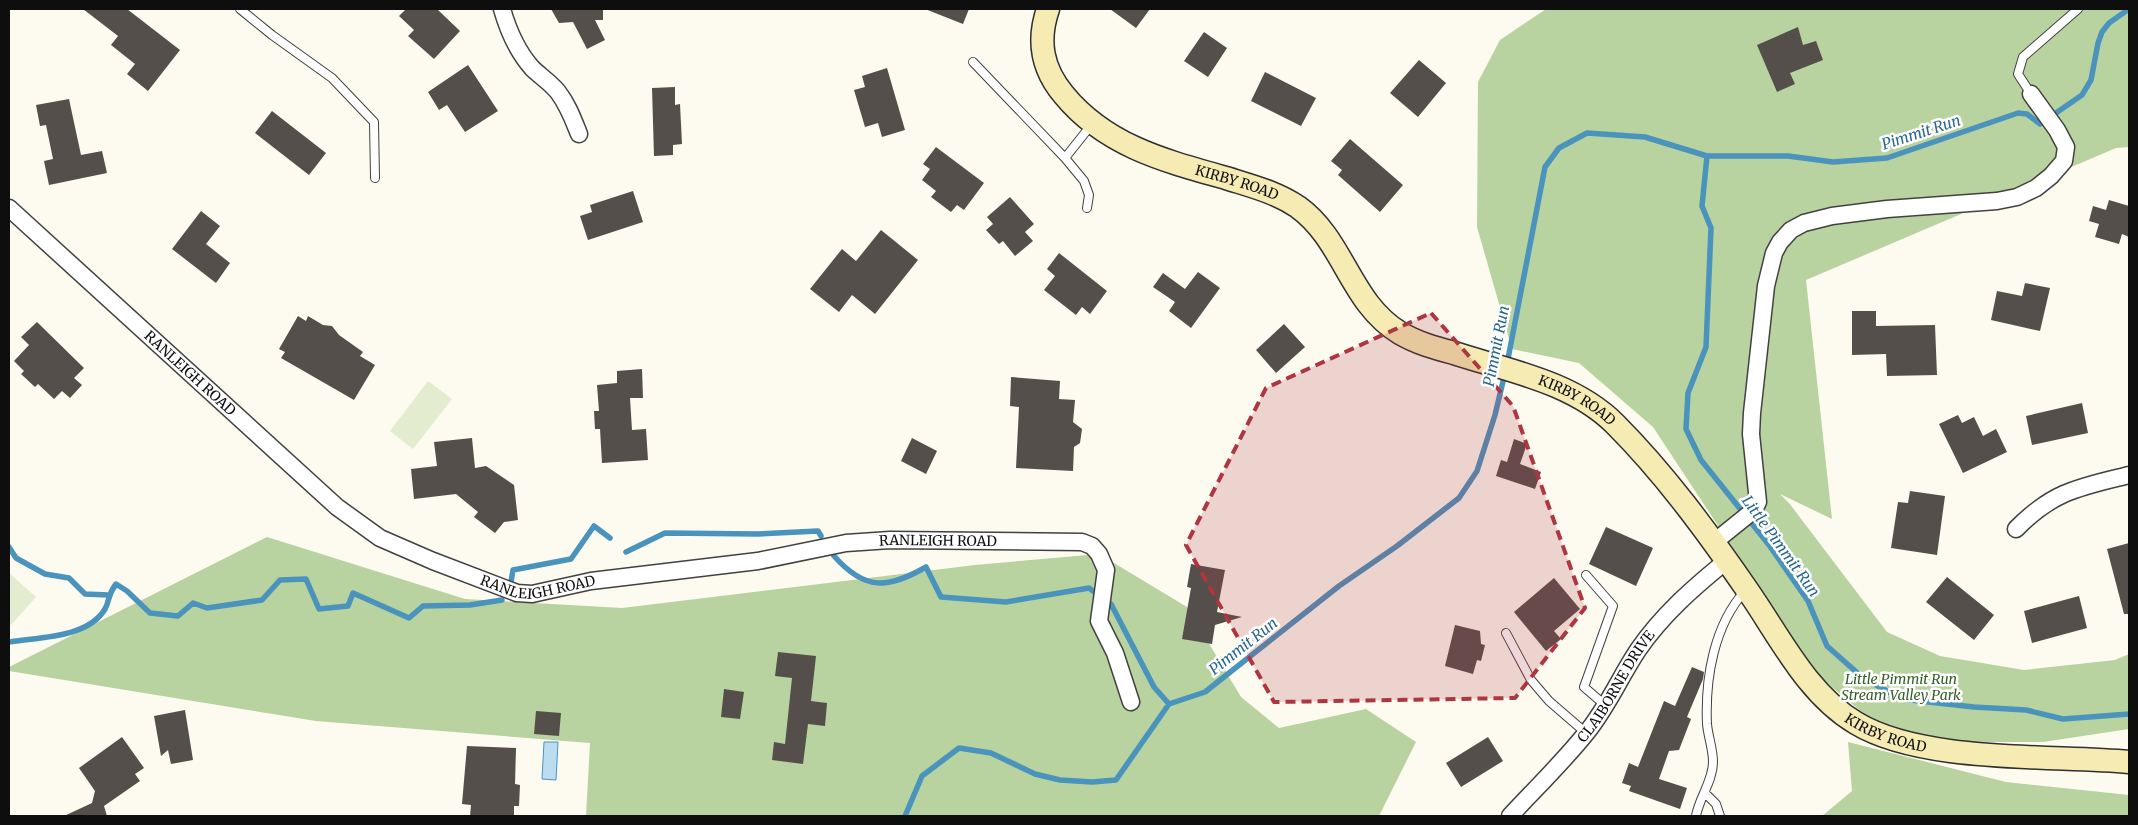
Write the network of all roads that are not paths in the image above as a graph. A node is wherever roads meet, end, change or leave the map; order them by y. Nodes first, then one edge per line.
1 (240, 9) edge
2 (502, 9) edge
3 (1048, 9) edge
4 (2078, 9) edge
5 (973, 62) dead end
6 (2031, 94) joint
7 (1093, 124) junction
8 (579, 134) dead end
9 (1065, 158) junction
10 (375, 178) dead end
11 (9, 208) edge
12 (1087, 208) dead end
13 (2129, 475) edge
14 (2016, 529) dead end
15 (1721, 546) junction
16 (1586, 575) dead end
17 (1747, 589) junction
18 (1506, 633) dead end
19 (1131, 702) dead end
20 (1606, 706) junction
21 (1586, 733) junction
22 (2129, 762) edge
23 (1705, 793) junction
24 (1510, 816) edge
25 (1696, 816) edge
26 (1720, 816) edge

1 - 10 lane
2 - 8 street
3 - 7 main road, KIRBY ROAD
4 - 6 lane
5 - 9 lane
6 - 15 street, CLAIBORNE DRIVE
7 - 9 lane
7 - 15 main road, KIRBY ROAD
9 - 12 lane
11 - 19 street, RANLEIGH ROAD
13 - 14 street
15 - 17 main road, KIRBY ROAD
15 - 20 street, CLAIBORNE DRIVE
16 - 20 lane
17 - 22 main road, KIRBY ROAD
17 - 23 lane
18 - 21 lane
20 - 21 street, CLAIBORNE DRIVE
21 - 24 street, CLAIBORNE DRIVE
23 - 25 lane
23 - 26 lane

